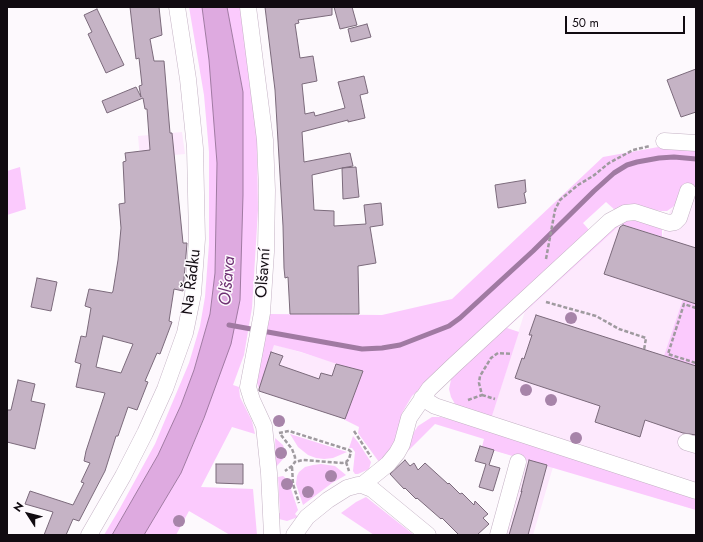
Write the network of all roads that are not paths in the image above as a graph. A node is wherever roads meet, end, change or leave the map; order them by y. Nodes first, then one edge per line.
1 (177, 7) edge
2 (248, 7) edge
3 (664, 141) road end
4 (696, 143) edge
5 (688, 191) dead end
6 (422, 398) junction
7 (518, 462) dead end
8 (362, 485) junction
9 (696, 491) edge
10 (300, 527) edge
11 (272, 530) edge
12 (89, 535) edge
13 (428, 535) edge
14 (498, 535) edge

1 - 12 street, Na Řádku
2 - 11 street, Olšavní
3 - 4 street
5 - 6 street
6 - 8 street
6 - 9 street
7 - 14 street
8 - 10 street
8 - 13 street
10 - 11 street

